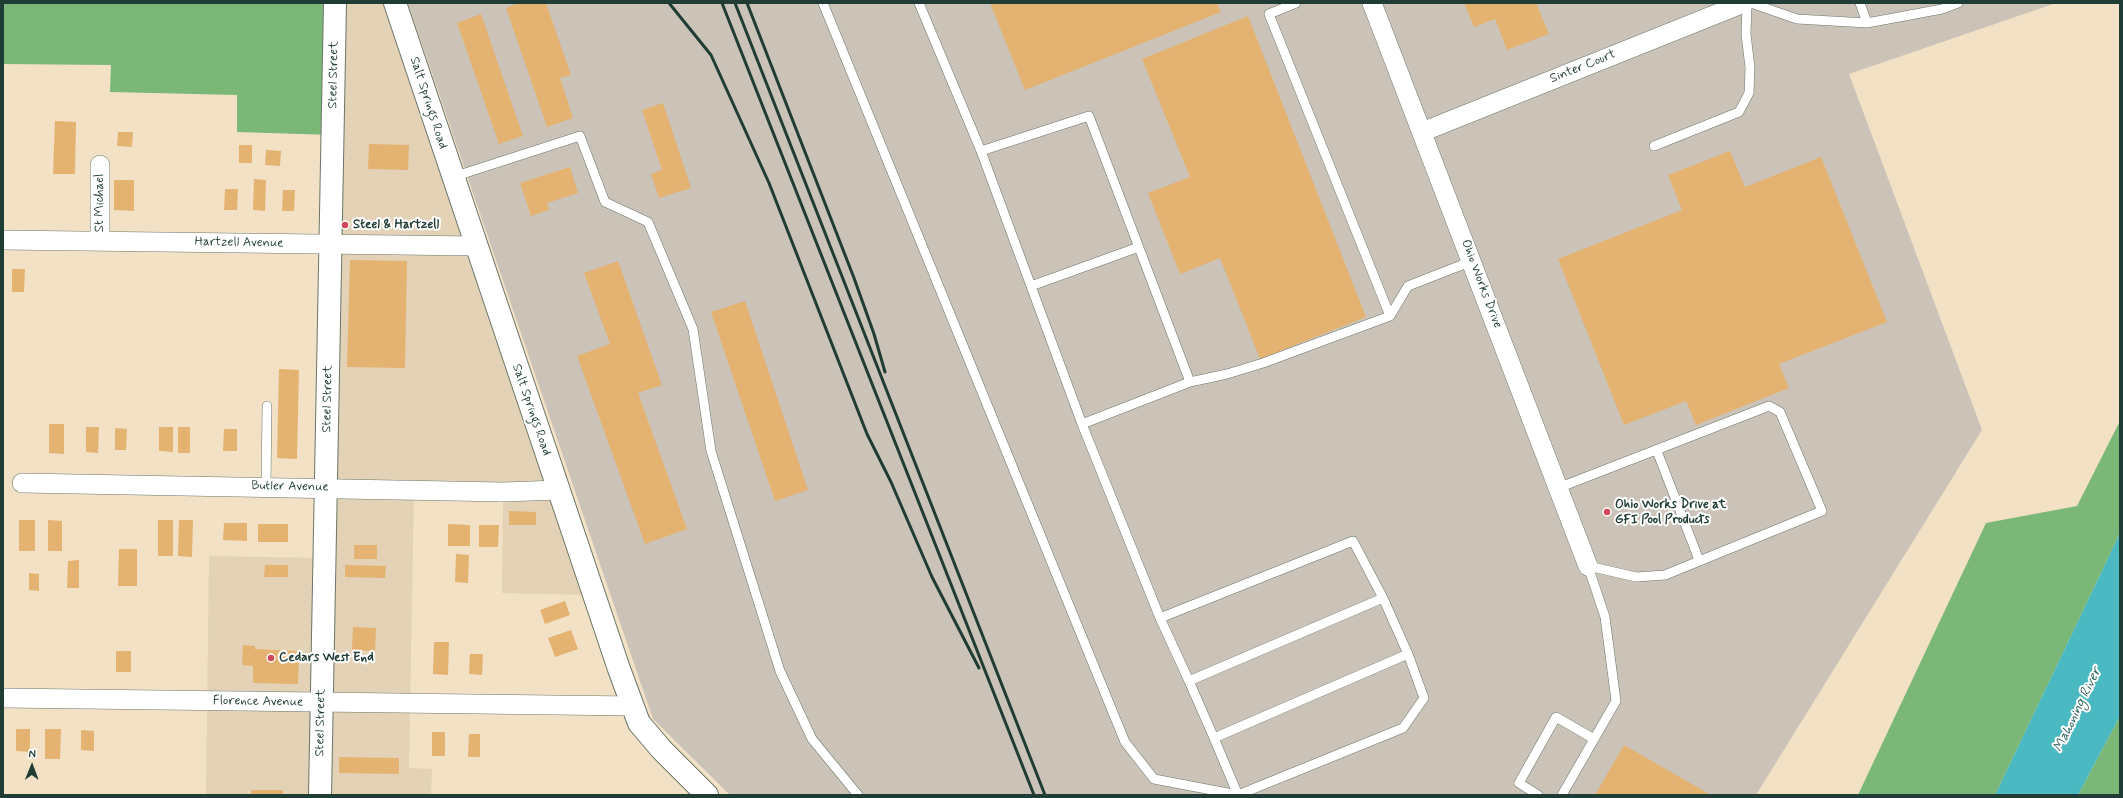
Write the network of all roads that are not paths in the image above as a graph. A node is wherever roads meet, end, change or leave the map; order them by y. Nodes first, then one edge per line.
1 (335, 3) edge
2 (394, 3) edge
3 (823, 3) edge
4 (919, 3) edge
5 (1296, 3) edge
6 (1372, 3) edge
7 (1744, 3) edge
8 (1747, 3) edge
9 (1751, 3) edge
10 (1860, 3) edge
11 (1958, 3) edge
12 (1867, 23) junction
13 (1422, 132) junction
14 (1654, 146) dead end
15 (981, 151) junction
16 (100, 166) dead end
17 (453, 177) junction
18 (3, 240) edge
19 (100, 241) junction
20 (331, 244) junction
21 (476, 246) junction
22 (1139, 247) junction
23 (1472, 261) junction
24 (1031, 286) junction
25 (1390, 316) junction
26 (1190, 382) junction
27 (267, 406) dead end
28 (1082, 424) junction
29 (1657, 451) junction
30 (22, 483) dead end
31 (266, 487) junction
32 (326, 488) junction
33 (1558, 488) junction
34 (558, 490) junction
35 (1699, 560) junction
36 (1588, 566) junction
37 (1383, 598) junction
38 (1160, 618) junction
39 (1408, 654) junction
40 (1189, 681) junction
41 (3, 698) edge
42 (322, 703) junction
43 (632, 706) junction
44 (1214, 738) junction
45 (1594, 739) junction
46 (320, 795) edge
47 (707, 795) edge
48 (858, 795) edge
49 (1238, 795) edge
50 (1538, 795) edge
51 (1562, 795) edge

1 - 20 street, Steel Street
2 - 17 street, Salt Springs Road
3 - 49 lane
4 - 15 lane
5 - 25 lane
6 - 13 street, Ohio Works Drive
7 - 13 street, Sinter Court
8 - 14 lane
9 - 12 lane
10 - 12 lane
11 - 12 lane
13 - 23 street, Ohio Works Drive
15 - 22 lane
15 - 24 lane
16 - 19 street, St Michael
17 - 21 street, Salt Springs Road
17 - 48 lane
18 - 19 street, Hartzell Avenue
19 - 20 street, Hartzell Avenue
20 - 21 street, Hartzell Avenue
20 - 32 street, Steel Street
21 - 34 street, Salt Springs Road
22 - 24 lane
22 - 26 lane
23 - 25 lane
23 - 33 street, Ohio Works Drive
24 - 28 lane
25 - 26 lane
26 - 28 lane
27 - 31 lane
28 - 38 lane
29 - 33 lane
29 - 35 lane
29 - 35 lane
30 - 31 street, Butler Avenue
31 - 32 street, Butler Avenue
32 - 34 street, Butler Avenue
32 - 42 street, Steel Street
33 - 36 street, Ohio Works Drive
34 - 43 street, Salt Springs Road
35 - 36 lane
36 - 45 lane
37 - 38 lane
37 - 39 lane
37 - 40 lane
38 - 40 lane
39 - 44 lane
39 - 49 lane
40 - 44 lane
41 - 42 street, Florence Avenue
42 - 43 street, Florence Avenue
42 - 46 street, Steel Street
43 - 47 street, Salt Springs Road
44 - 49 lane
45 - 50 lane
45 - 51 lane

